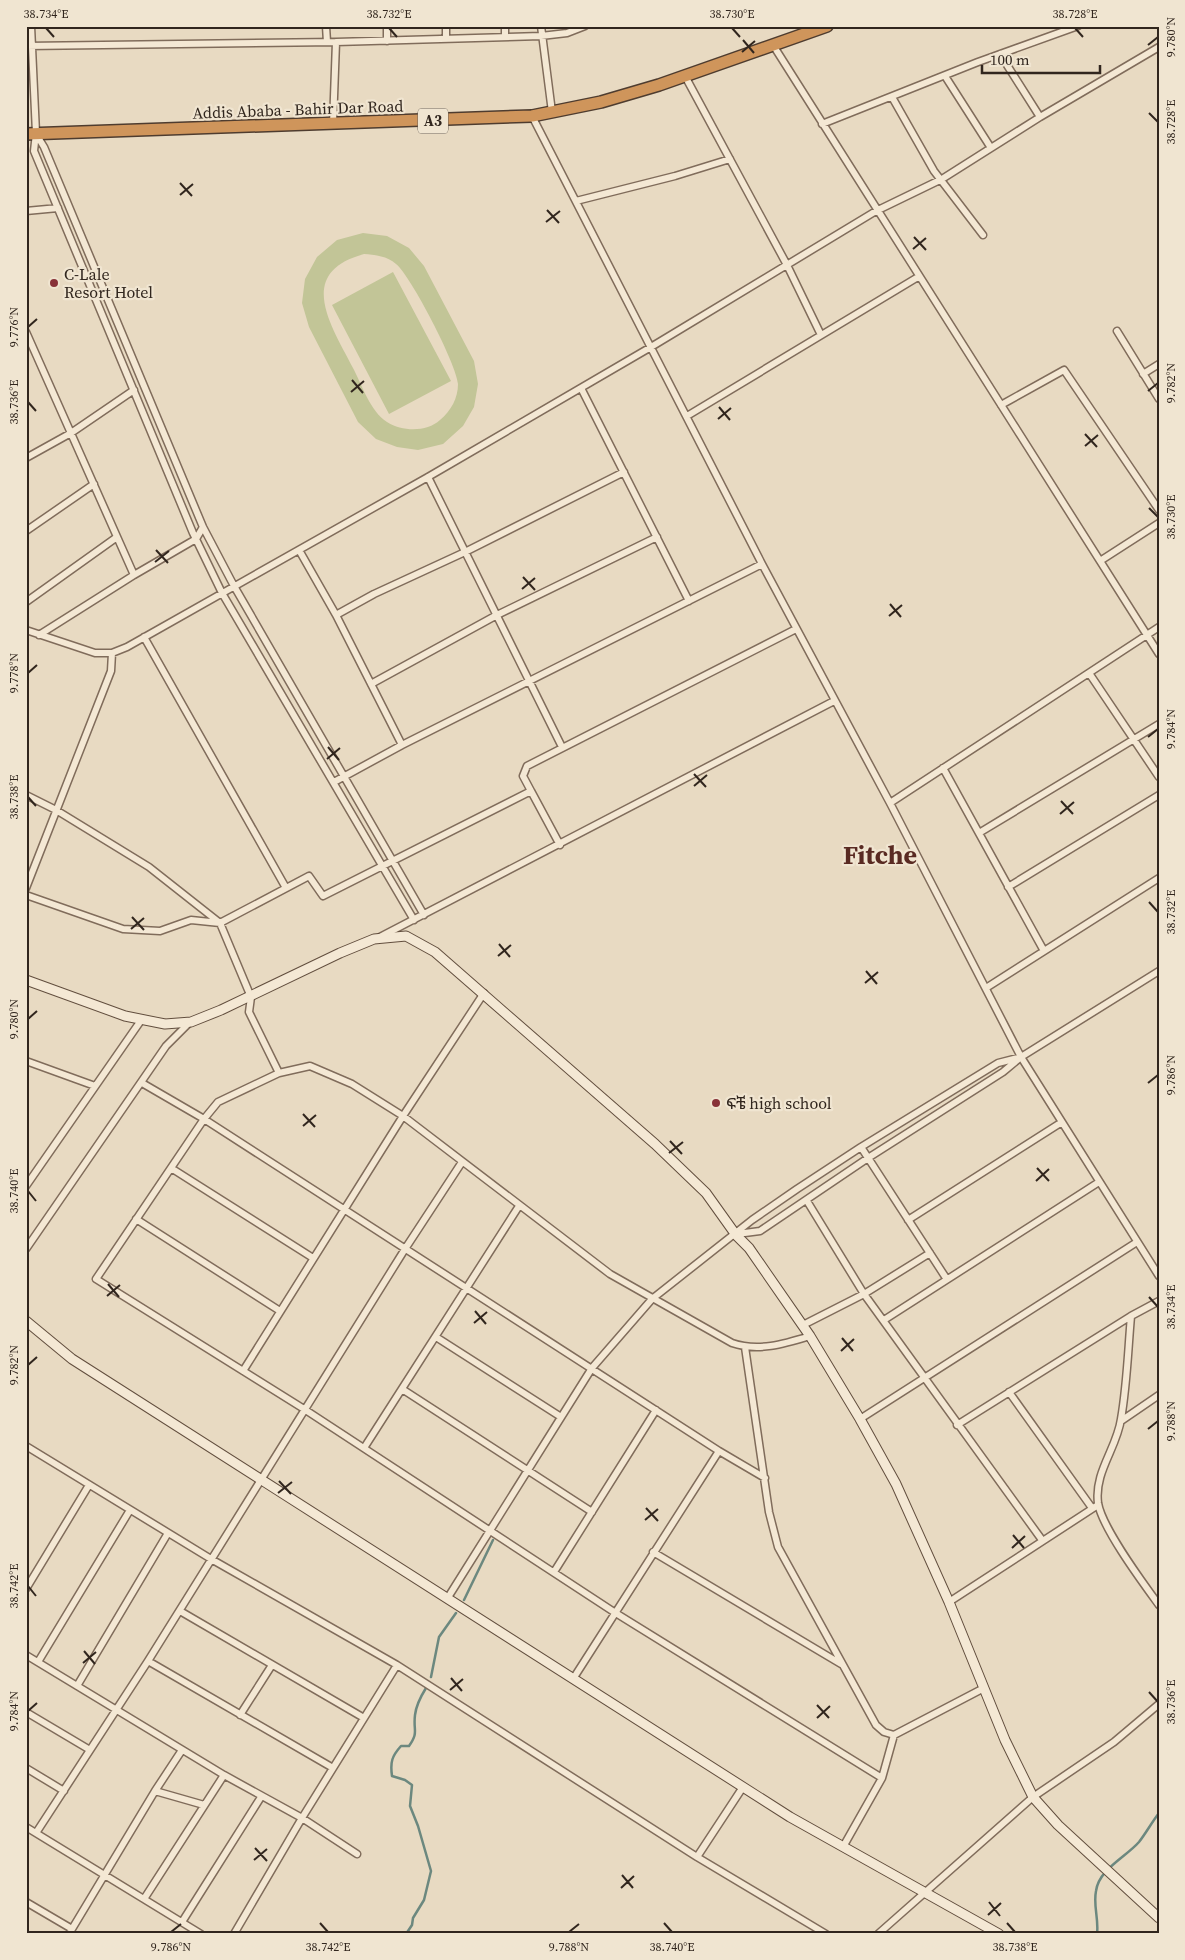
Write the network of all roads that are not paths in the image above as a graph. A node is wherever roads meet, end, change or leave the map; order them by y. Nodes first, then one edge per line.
1 (31, 26) edge
2 (326, 26) edge
3 (387, 26) edge
4 (446, 26) edge
5 (505, 26) edge
6 (541, 26) edge
7 (585, 26) edge
8 (827, 26) edge
9 (1078, 26) edge
10 (798, 31) edge
11 (541, 36) junction
12 (505, 37) junction
13 (446, 39) junction
14 (387, 41) junction
15 (327, 42) junction
16 (336, 42) junction
17 (773, 45) junction
18 (29, 46) edge
19 (1159, 47) edge
20 (1000, 54) junction
21 (685, 76) junction
22 (945, 76) junction
23 (892, 97) junction
24 (552, 112) junction
25 (532, 116) junction
26 (1040, 117) junction
27 (333, 124) junction
28 (822, 124) junction
29 (31, 134) edge
30 (991, 148) junction
31 (730, 159) junction
32 (942, 180) junction
33 (576, 201) junction
34 (58, 208) junction
35 (876, 210) junction
36 (26, 211) edge
37 (983, 235) dead end
38 (787, 265) junction
39 (918, 277) junction
40 (1116, 331) dead end
41 (26, 332) edge
42 (821, 335) junction
43 (651, 347) junction
44 (1159, 364) edge
45 (1143, 374) junction
46 (581, 388) junction
47 (134, 390) junction
48 (1159, 399) edge
49 (1001, 405) junction
50 (687, 416) junction
51 (71, 433) junction
52 (26, 458) edge
53 (624, 472) junction
54 (428, 477) junction
55 (94, 484) junction
56 (1159, 510) edge
57 (1159, 523) edge
58 (203, 527) junction
59 (26, 531) edge
60 (117, 537) junction
61 (657, 537) junction
62 (196, 539) junction
63 (299, 550) junction
64 (466, 552) junction
65 (1100, 561) junction
66 (762, 564) junction
67 (134, 575) junction
68 (234, 586) junction
69 (222, 593) junction
70 (689, 601) junction
71 (26, 602) edge
72 (336, 615) junction
73 (497, 615) junction
74 (1159, 627) edge
75 (796, 629) junction
76 (26, 630) edge
77 (39, 635) junction
78 (1146, 636) junction
79 (144, 637) junction
80 (112, 653) junction
81 (1159, 654) edge
82 (1089, 673) junction
83 (529, 681) junction
84 (371, 684) junction
85 (834, 701) junction
86 (1159, 724) edge
87 (1134, 739) junction
88 (402, 745) junction
89 (562, 747) junction
90 (943, 768) junction
91 (345, 776) junction
92 (1159, 777) edge
93 (334, 782) junction
94 (532, 791) junction
95 (26, 795) edge
96 (1159, 795) edge
97 (890, 803) junction
98 (56, 810) junction
99 (979, 833) junction
100 (560, 845) junction
101 (392, 859) junction
102 (382, 865) junction
103 (1159, 878) edge
104 (1008, 887) junction
105 (26, 888) edge
106 (286, 888) junction
107 (26, 895) edge
108 (424, 915) junction
109 (414, 920) junction
110 (220, 923) junction
111 (374, 939) junction
112 (1044, 951) junction
113 (1159, 971) edge
114 (26, 980) edge
115 (986, 988) junction
116 (484, 993) junction
117 (251, 997) junction
118 (142, 1019) junction
119 (190, 1022) junction
120 (1021, 1057) junction
121 (26, 1061) edge
122 (279, 1073) junction
123 (142, 1083) junction
124 (95, 1086) junction
125 (403, 1116) junction
126 (204, 1118) junction
127 (1062, 1122) junction
128 (861, 1146) junction
129 (868, 1158) junction
130 (462, 1162) junction
131 (171, 1168) junction
132 (1099, 1182) junction
133 (26, 1186) edge
134 (807, 1201) junction
135 (519, 1206) junction
136 (344, 1209) junction
137 (136, 1220) junction
138 (908, 1220) junction
139 (736, 1235) junction
140 (1137, 1242) junction
141 (405, 1249) junction
142 (26, 1250) edge
143 (930, 1253) junction
144 (313, 1258) junction
145 (1159, 1276) edge
146 (946, 1278) junction
147 (468, 1288) junction
148 (864, 1294) junction
149 (652, 1299) junction
150 (1159, 1301) edge
151 (280, 1312) junction
152 (1131, 1316) junction
153 (884, 1320) junction
154 (26, 1321) edge
155 (803, 1325) junction
156 (810, 1336) junction
157 (436, 1338) junction
158 (745, 1347) junction
159 (592, 1368) junction
160 (243, 1371) junction
161 (924, 1378) junction
162 (402, 1389) junction
163 (1009, 1392) junction
164 (1159, 1395) edge
165 (304, 1409) junction
166 (656, 1410) junction
167 (561, 1416) junction
168 (860, 1419) junction
169 (1121, 1421) junction
170 (957, 1425) junction
171 (26, 1446) edge
172 (364, 1448) junction
173 (719, 1451) junction
174 (527, 1470) junction
175 (765, 1478) junction
176 (261, 1481) junction
177 (89, 1484) junction
178 (1095, 1506) junction
179 (130, 1510) junction
180 (592, 1512) junction
181 (490, 1529) junction
182 (168, 1533) junction
183 (1042, 1540) junction
184 (653, 1552) junction
185 (211, 1559) junction
186 (554, 1572) junction
187 (26, 1589) edge
188 (447, 1599) junction
189 (949, 1602) junction
190 (1159, 1605) edge
191 (180, 1611) junction
192 (614, 1612) junction
193 (26, 1655) edge
194 (148, 1661) junction
195 (38, 1662) junction
196 (842, 1664) junction
197 (272, 1665) junction
198 (397, 1665) junction
199 (573, 1679) junction
200 (77, 1686) junction
201 (984, 1688) junction
202 (1159, 1704) edge
203 (116, 1710) junction
204 (26, 1712) edge
205 (240, 1715) junction
206 (364, 1718) junction
207 (894, 1735) junction
208 (90, 1750) junction
209 (182, 1750) junction
210 (26, 1768) edge
211 (333, 1768) junction
212 (224, 1774) junction
213 (882, 1778) junction
214 (743, 1787) junction
215 (64, 1791) junction
216 (155, 1791) junction
217 (261, 1796) junction
218 (1032, 1797) junction
219 (204, 1805) junction
220 (302, 1818) junction
221 (26, 1828) edge
222 (36, 1833) junction
223 (843, 1847) junction
224 (356, 1854) dead end
225 (697, 1857) junction
226 (105, 1875) junction
227 (925, 1892) junction
228 (144, 1899) junction
229 (26, 1902) edge
230 (1159, 1918) edge
231 (182, 1922) junction
232 (71, 1931) edge
233 (201, 1934) edge
234 (234, 1934) edge
235 (826, 1934) edge
236 (878, 1934) edge
237 (999, 1934) edge

1 - 18 street
2 - 15 street
3 - 14 street
4 - 13 street
5 - 12 street
6 - 11 street
7 - 11 street
8 - 10 highway, Addis Ababa - Bahir Dar Road / A3
9 - 20 street
10 - 17 highway, Addis Ababa - Bahir Dar Road / A3
11 - 12 street
11 - 24 street
12 - 13 street
13 - 14 street
14 - 16 street
15 - 16 street
15 - 18 street
16 - 27 street
17 - 21 highway, Addis Ababa - Bahir Dar Road / A3
17 - 28 street
18 - 29 street
19 - 26 street
20 - 22 street
20 - 26 street
21 - 24 highway, Addis Ababa - Bahir Dar Road / A3
21 - 31 street
22 - 23 street
22 - 30 street
23 - 28 street
23 - 32 street
24 - 25 highway, Addis Ababa - Bahir Dar Road / A3
25 - 27 highway, Addis Ababa - Bahir Dar Road / A3
25 - 33 street
26 - 30 street
27 - 29 highway, Addis Ababa - Bahir Dar Road / A3
28 - 35 street
29 - 34 street
29 - 58 street
30 - 32 street
31 - 33 street
31 - 38 street
32 - 35 street
32 - 37 street
33 - 43 street
34 - 36 street
34 - 47 street
35 - 38 street
35 - 39 street
38 - 42 street
38 - 43 street
39 - 42 street
39 - 49 street
40 - 45 street
41 - 51 street
42 - 50 street
43 - 46 street
43 - 50 street
44 - 45 street
45 - 48 street
46 - 53 street
46 - 54 street
47 - 51 street
47 - 62 street
49 - 56 street
49 - 65 street
50 - 66 street
51 - 52 street
51 - 55 street
53 - 61 street
53 - 64 street
54 - 63 street
54 - 64 street
55 - 59 street
55 - 60 street
57 - 65 street
58 - 62 street
58 - 68 street
60 - 67 street
60 - 71 street
61 - 70 street
61 - 73 street
62 - 67 street
62 - 69 street
63 - 68 street
63 - 72 street
64 - 72 street
64 - 73 street
65 - 78 street
66 - 70 street
66 - 75 street
67 - 77 street
68 - 69 street
68 - 91 street
69 - 79 street
69 - 93 street
70 - 83 street
72 - 84 street
73 - 83 street
73 - 84 street
74 - 78 street
75 - 85 street
75 - 89 street
76 - 77 street
77 - 80 street
78 - 81 street
78 - 82 street
79 - 80 street
79 - 106 street
80 - 98 street
82 - 87 street
82 - 90 street
83 - 88 street
83 - 89 street
84 - 88 street
85 - 97 street
85 - 100 street
86 - 87 street
87 - 92 street
87 - 99 street
88 - 91 street
89 - 94 street
90 - 97 street
90 - 99 street
91 - 93 street
91 - 101 street
93 - 102 street
94 - 100 street
94 - 101 street
95 - 98 street
96 - 104 street
97 - 115 street
98 - 105 street
98 - 110 street
99 - 104 street
100 - 108 street
101 - 102 street
101 - 108 street
102 - 106 street
102 - 109 street
103 - 112 street
104 - 112 street
106 - 110 street
107 - 110 street
108 - 109 street
109 - 111 street
110 - 117 street
111 - 116 street
111 - 117 street
112 - 115 street
113 - 120 street
114 - 118 street
115 - 120 street
116 - 125 street
116 - 139 street
117 - 119 street
117 - 122 street
118 - 119 street
118 - 124 street
119 - 123 street
120 - 127 street
120 - 128 street
120 - 129 street
121 - 124 street
122 - 125 street
122 - 126 street
123 - 126 street
123 - 142 street
124 - 133 street
125 - 130 street
125 - 136 street
126 - 131 street
126 - 136 street
127 - 132 street
127 - 138 street
128 - 129 street
128 - 139 street
129 - 134 street
129 - 138 street
130 - 135 street
130 - 141 street
131 - 137 street
131 - 144 street
132 - 140 street
132 - 146 street
134 - 139 street
134 - 148 street
135 - 147 street
135 - 149 street
136 - 141 street
136 - 144 street
137 - 151 street
137 - 160 street
138 - 143 street
139 - 149 street
139 - 155 street
140 - 145 street
140 - 161 street
141 - 147 street
141 - 165 street
143 - 146 street
143 - 148 street
144 - 151 street
146 - 153 street
147 - 157 street
147 - 159 street
148 - 153 street
148 - 155 street
149 - 158 street
149 - 159 street
150 - 152 street
151 - 160 street
152 - 163 street
152 - 169 street
153 - 161 street
154 - 176 street
155 - 156 street
156 - 158 street
156 - 168 street
157 - 162 street
157 - 167 street
158 - 175 street
159 - 166 street
159 - 167 street
160 - 165 street
161 - 168 street
161 - 170 street
162 - 172 street
162 - 174 street
163 - 170 street
163 - 178 street
164 - 169 street
165 - 172 street
165 - 176 street
166 - 173 street
166 - 180 street
167 - 174 street
168 - 189 street
169 - 178 street
170 - 183 street
171 - 177 street
172 - 181 street
173 - 175 street
173 - 184 street
174 - 180 street
174 - 181 street
175 - 196 street
176 - 185 street
176 - 188 street
177 - 179 street
177 - 187 street
178 - 183 street
178 - 190 street
179 - 182 street
179 - 195 street
180 - 186 street
181 - 186 street
181 - 188 street
182 - 185 street
182 - 200 street
183 - 189 street
184 - 192 street
184 - 196 street
185 - 191 street
185 - 198 street
186 - 192 street
188 - 199 street
189 - 201 street
191 - 194 street
191 - 197 street
192 - 199 street
192 - 213 street
193 - 195 street
194 - 203 street
194 - 205 street
195 - 200 street
196 - 207 street
197 - 205 street
197 - 206 street
198 - 206 street
198 - 225 street
199 - 214 street
200 - 203 street
201 - 207 street
201 - 218 street
202 - 218 street
203 - 208 street
203 - 209 street
204 - 208 street
205 - 211 street
206 - 211 street
207 - 213 street
208 - 215 street
209 - 212 street
209 - 216 street
210 - 215 street
211 - 220 street
212 - 217 street
212 - 219 street
213 - 223 street
214 - 223 street
214 - 225 street
215 - 222 street
216 - 219 street
216 - 226 street
217 - 220 street
217 - 231 street
218 - 227 street
218 - 230 street
219 - 228 street
220 - 224 street
220 - 234 street
221 - 222 street
222 - 226 street
223 - 227 street
225 - 235 street
226 - 228 street
226 - 232 street
227 - 236 street
227 - 237 street
228 - 231 street
229 - 232 street
231 - 233 street

